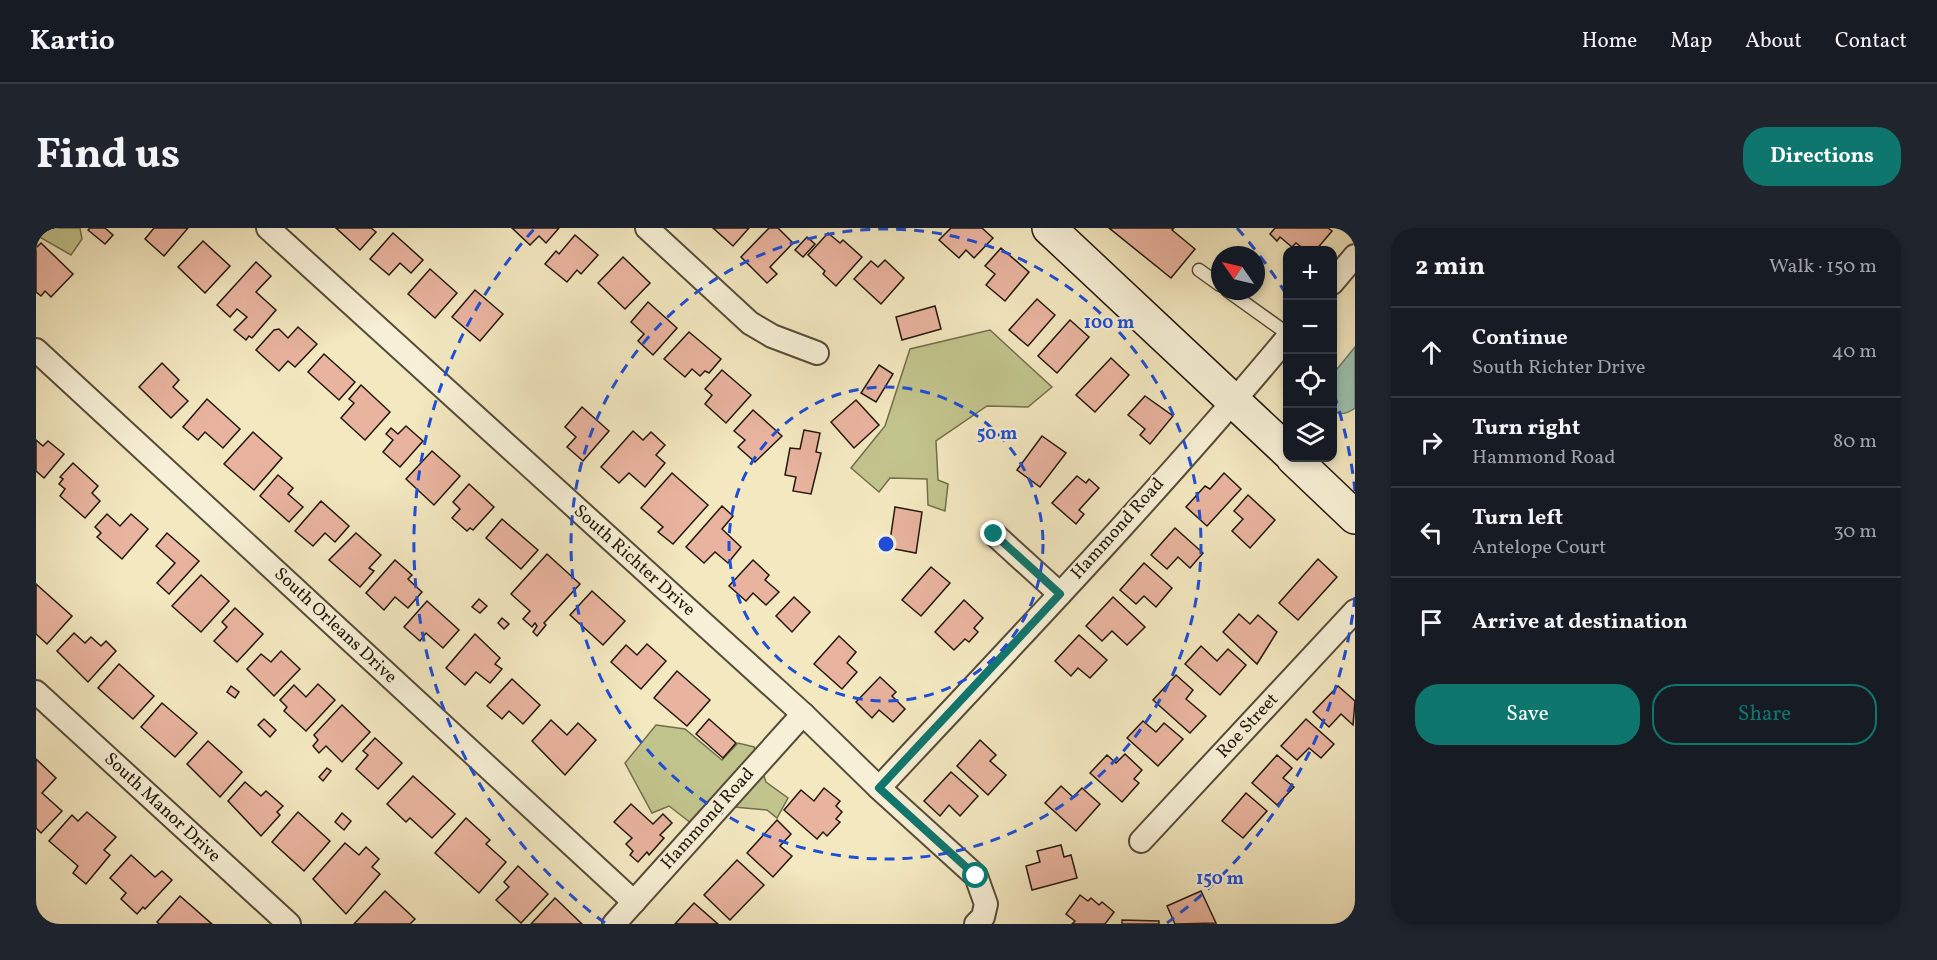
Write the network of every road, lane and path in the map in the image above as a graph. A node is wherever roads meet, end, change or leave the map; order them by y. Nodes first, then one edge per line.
1 (268, 228) edge
2 (1049, 228) edge
3 (651, 230) edge
4 (1355, 256) edge
5 (1199, 270) dead end
6 (1337, 277) edge
7 (1211, 279) edge
8 (1240, 300) edge
9 (1283, 333) edge
10 (1283, 341) edge
11 (36, 350) edge
12 (817, 353) dead end
13 (1234, 401) junction
14 (1283, 448) edge
15 (1297, 462) edge
16 (1355, 517) edge
17 (994, 534) dead end
18 (1060, 594) junction
19 (1355, 611) edge
20 (36, 692) edge
21 (803, 714) junction
22 (879, 788) junction
23 (1141, 841) dead end
24 (634, 902) junction
25 (981, 914) edge
26 (289, 924) edge
27 (614, 924) edge

1 - 21 street, South Richter Drive
2 - 13 street
3 - 12 street
4 - 6 street
5 - 7 lane
8 - 9 lane
10 - 13 street, Hammond Road
11 - 24 street, South Orleans Drive
13 - 14 street
13 - 18 street, Hammond Road
15 - 16 street
17 - 18 street
18 - 22 street, Hammond Road
19 - 23 street, Roe Street
20 - 26 street, South Manor Drive
21 - 22 street, South Richter Drive
21 - 24 street, Hammond Road
22 - 25 street, South Richter Drive
24 - 27 street, Hammond Road

